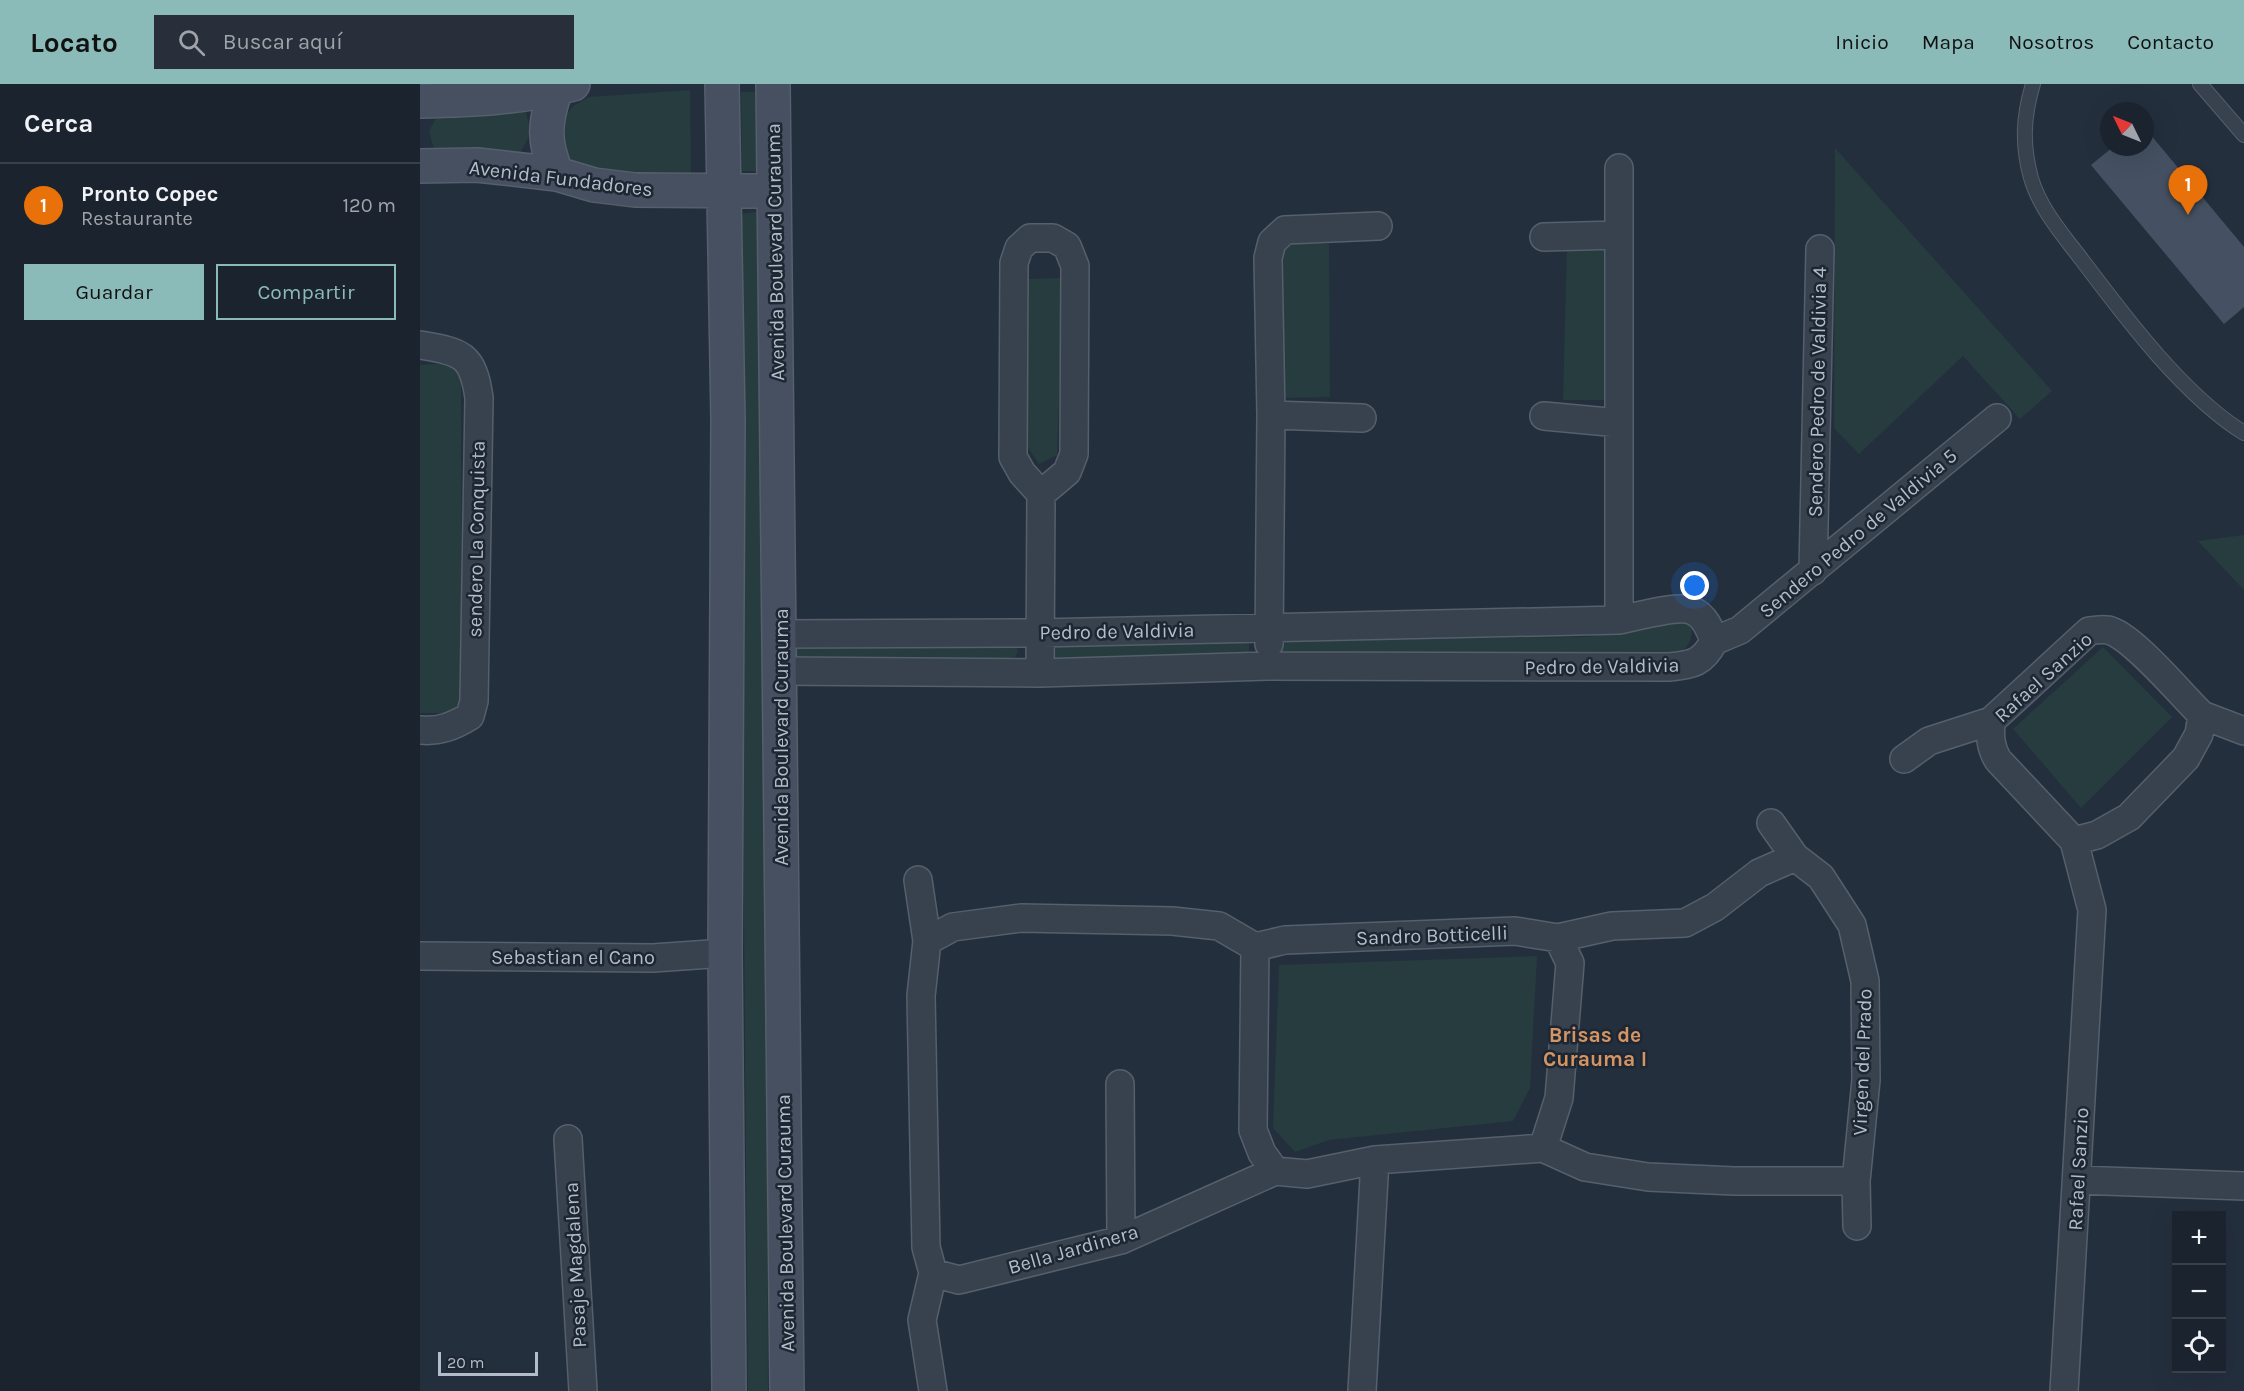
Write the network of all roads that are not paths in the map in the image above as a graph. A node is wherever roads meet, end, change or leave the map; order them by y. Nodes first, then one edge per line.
1 (722, 84) edge
2 (773, 84) edge
3 (2033, 84) edge
4 (2200, 84) edge
5 (564, 86) edge
6 (420, 101) edge
7 (2244, 135) edge
8 (420, 165) edge
9 (1619, 168) dead end
10 (557, 174) junction
11 (774, 190) junction
12 (724, 191) junction
13 (1378, 226) dead end
14 (1619, 236) junction
15 (1544, 237) dead end
16 (1820, 249) dead end
17 (420, 345) edge
18 (1271, 415) junction
19 (1544, 416) dead end
20 (1362, 418) dead end
21 (1997, 418) dead end
22 (1619, 423) junction
23 (2244, 433) edge
24 (1041, 494) junction
25 (1813, 572) junction
26 (1619, 620) junction
27 (1269, 627) junction
28 (1039, 633) junction
29 (780, 634) junction
30 (1714, 641) junction
31 (1268, 666) junction
32 (779, 671) junction
33 (1040, 673) junction
34 (2202, 715) junction
35 (1991, 721) junction
36 (420, 730) edge
37 (2244, 731) edge
38 (1904, 759) dead end
39 (1771, 823) dead end
40 (2074, 841) junction
41 (1795, 857) junction
42 (918, 880) dead end
43 (1558, 938) junction
44 (927, 941) junction
45 (1255, 947) junction
46 (726, 953) junction
47 (420, 956) edge
48 (1120, 1084) dead end
49 (567, 1139) dead end
50 (1543, 1149) junction
51 (1375, 1160) junction
52 (1275, 1171) junction
53 (2078, 1180) junction
54 (1856, 1181) junction
55 (2244, 1186) edge
56 (1857, 1226) dead end
57 (1121, 1240) junction
58 (933, 1273) junction
59 (583, 1391) edge
60 (729, 1391) edge
61 (787, 1391) edge
62 (933, 1391) edge
63 (1362, 1391) edge
64 (2064, 1391) edge

1 - 12 street
2 - 11 street, Avenida Boulevard Curauma
3 - 23 lane
4 - 7 lane
5 - 6 street
5 - 10 street
8 - 10 street, Avenida Fundadores
9 - 14 street
10 - 12 street, Avenida Fundadores
11 - 12 street, Avenida Fundadores
11 - 29 street, Avenida Boulevard Curauma
12 - 46 street
13 - 18 street
14 - 15 street
14 - 22 street
16 - 25 street, Sendero Pedro de Valdivia 4
17 - 36 street, sendero La Conquista
18 - 20 street
18 - 27 street
19 - 22 street
21 - 25 street, Sendero Pedro de Valdivia 5
22 - 26 street
24 - 24 street
24 - 28 street
25 - 30 street, Sendero Pedro de Valdivia 5
26 - 27 street, Pedro de Valdivia
26 - 30 street, Pedro de Valdivia
27 - 28 street, Pedro de Valdivia
27 - 31 street
28 - 29 street, Pedro de Valdivia
28 - 33 street
29 - 32 street, Avenida Boulevard Curauma
30 - 31 street, Pedro de Valdivia
31 - 33 street, Pedro de Valdivia
32 - 33 street, Pedro de Valdivia
32 - 61 street, Avenida Boulevard Curauma
34 - 35 street, Rafael Sanzio
34 - 37 street
34 - 40 street
35 - 38 street
35 - 40 street, Rafael Sanzio
39 - 41 street, Virgen del Prado
40 - 53 street, Rafael Sanzio
41 - 43 street
41 - 54 street, Virgen del Prado
42 - 44 street
43 - 45 street, Sandro Botticelli
43 - 50 street
44 - 45 street
44 - 58 street
45 - 52 street
46 - 47 street, Sebastian el Cano
46 - 60 street
48 - 57 street
49 - 59 street, Pasaje Magdalena
50 - 51 street
50 - 54 street
51 - 52 street
51 - 63 street
52 - 57 street, Bella Jardinera
53 - 55 street
53 - 64 street, Rafael Sanzio
54 - 56 street, Virgen del Prado
57 - 58 street, Bella Jardinera
58 - 62 street

